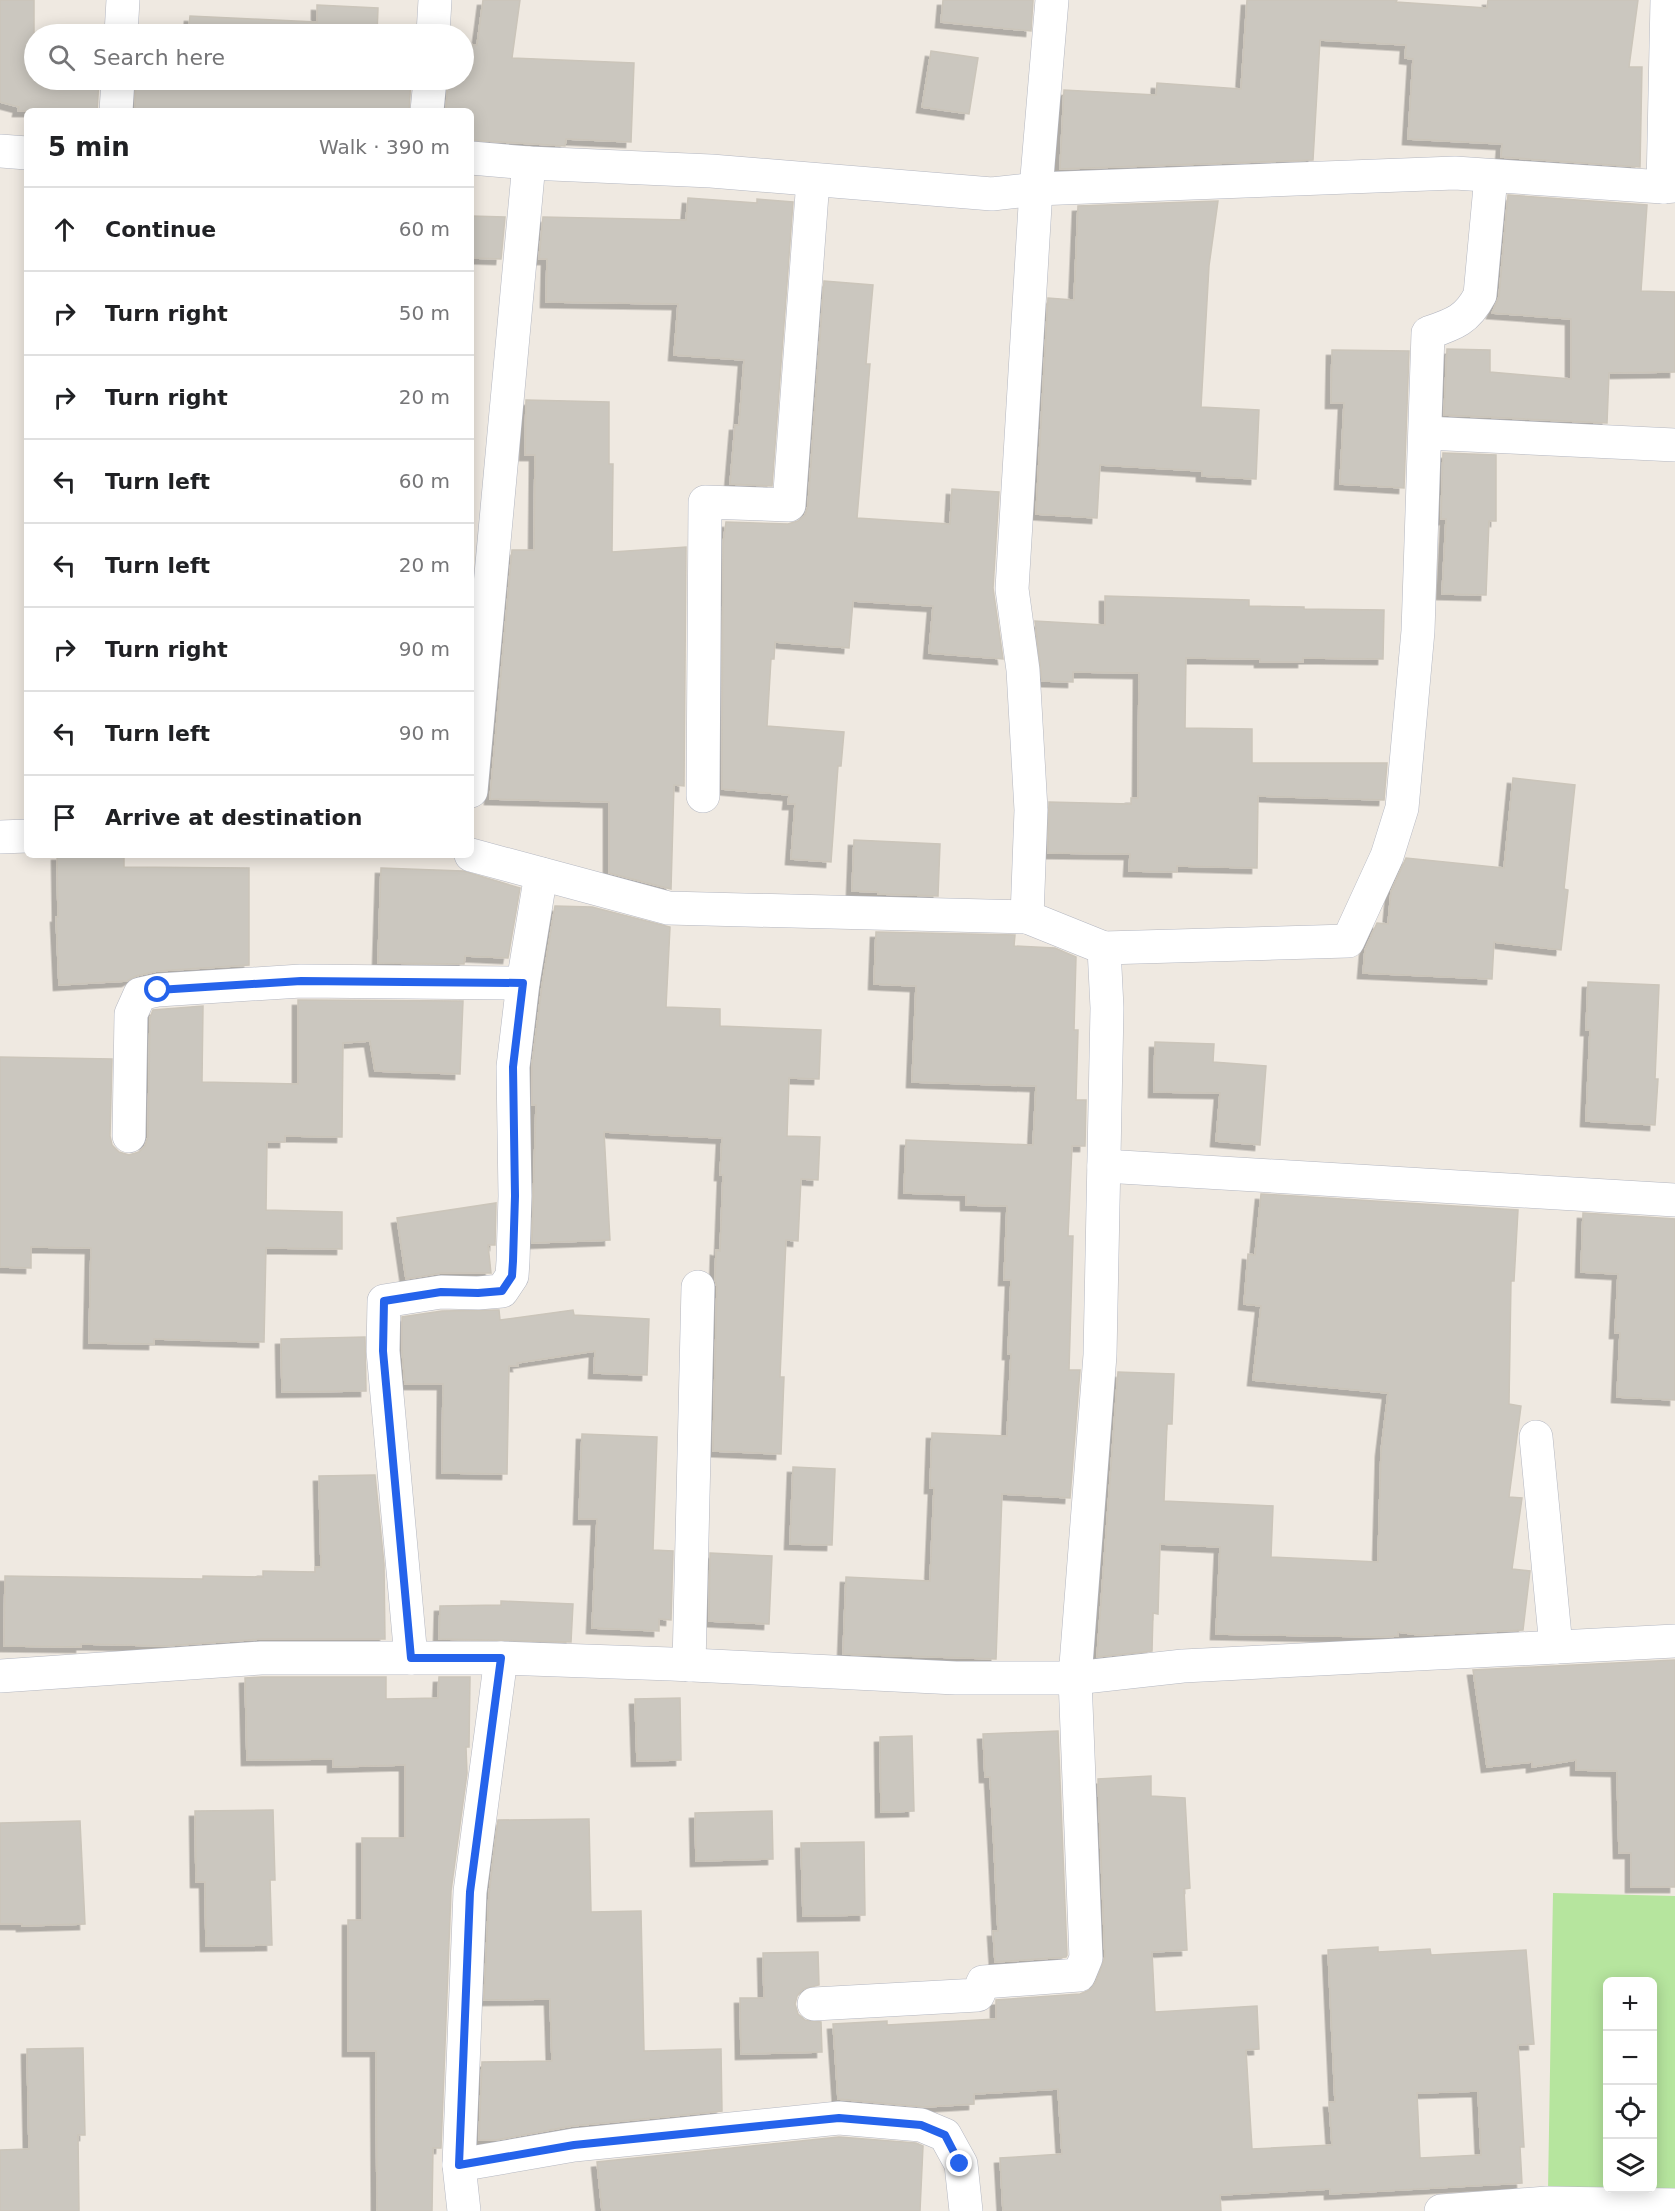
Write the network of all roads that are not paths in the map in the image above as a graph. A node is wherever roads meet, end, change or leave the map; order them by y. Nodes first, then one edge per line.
1 (123, 0) edge
2 (435, 0) edge
3 (1052, 0) edge
4 (1667, 0) edge
5 (122, 24) edge
6 (434, 24) edge
7 (117, 90) edge
8 (429, 90) edge
9 (116, 108) edge
10 (427, 108) edge
11 (0, 151) edge
12 (24, 153) edge
13 (474, 158) edge
14 (529, 163) junction
15 (1491, 176) junction
16 (813, 180) junction
17 (1669, 186) edge
18 (1036, 189) junction
19 (1426, 433) junction
20 (1675, 445) edge
21 (474, 759) edge
22 (703, 796) dead end
23 (24, 836) edge
24 (0, 837) edge
25 (474, 856) edge
26 (541, 874) junction
27 (1027, 917) junction
28 (1104, 948) junction
29 (523, 983) junction
30 (129, 1136) dead end
31 (1104, 1166) junction
32 (1675, 1187) edge
33 (1675, 1200) edge
34 (698, 1287) dead end
35 (1536, 1437) dead end
36 (1675, 1641) edge
37 (1556, 1647) junction
38 (411, 1658) junction
39 (501, 1658) junction
40 (689, 1665) junction
41 (0, 1676) edge
42 (1075, 1677) junction
43 (814, 2004) dead end
44 (459, 2165) junction
45 (1675, 2205) edge
46 (464, 2211) edge
47 (966, 2211) edge
48 (1441, 2211) edge

1 - 5 street
2 - 6 street
3 - 18 street
4 - 17 street
7 - 9 street
8 - 10 street
11 - 12 street
13 - 14 street
14 - 16 street
14 - 21 street
15 - 17 street
15 - 18 street
15 - 19 street
16 - 18 street
16 - 22 street
18 - 27 street
19 - 20 street
19 - 28 street
23 - 24 street
25 - 26 street
26 - 27 street
26 - 29 street
27 - 28 street
28 - 31 street
29 - 30 street
29 - 38 street
31 - 33 street
31 - 42 street
32 - 33 street
34 - 40 street
35 - 37 street
36 - 37 street
37 - 42 street
38 - 39 street
38 - 41 street
39 - 40 street
39 - 44 street
40 - 42 street
42 - 43 street
44 - 46 street
44 - 47 street
45 - 48 street

